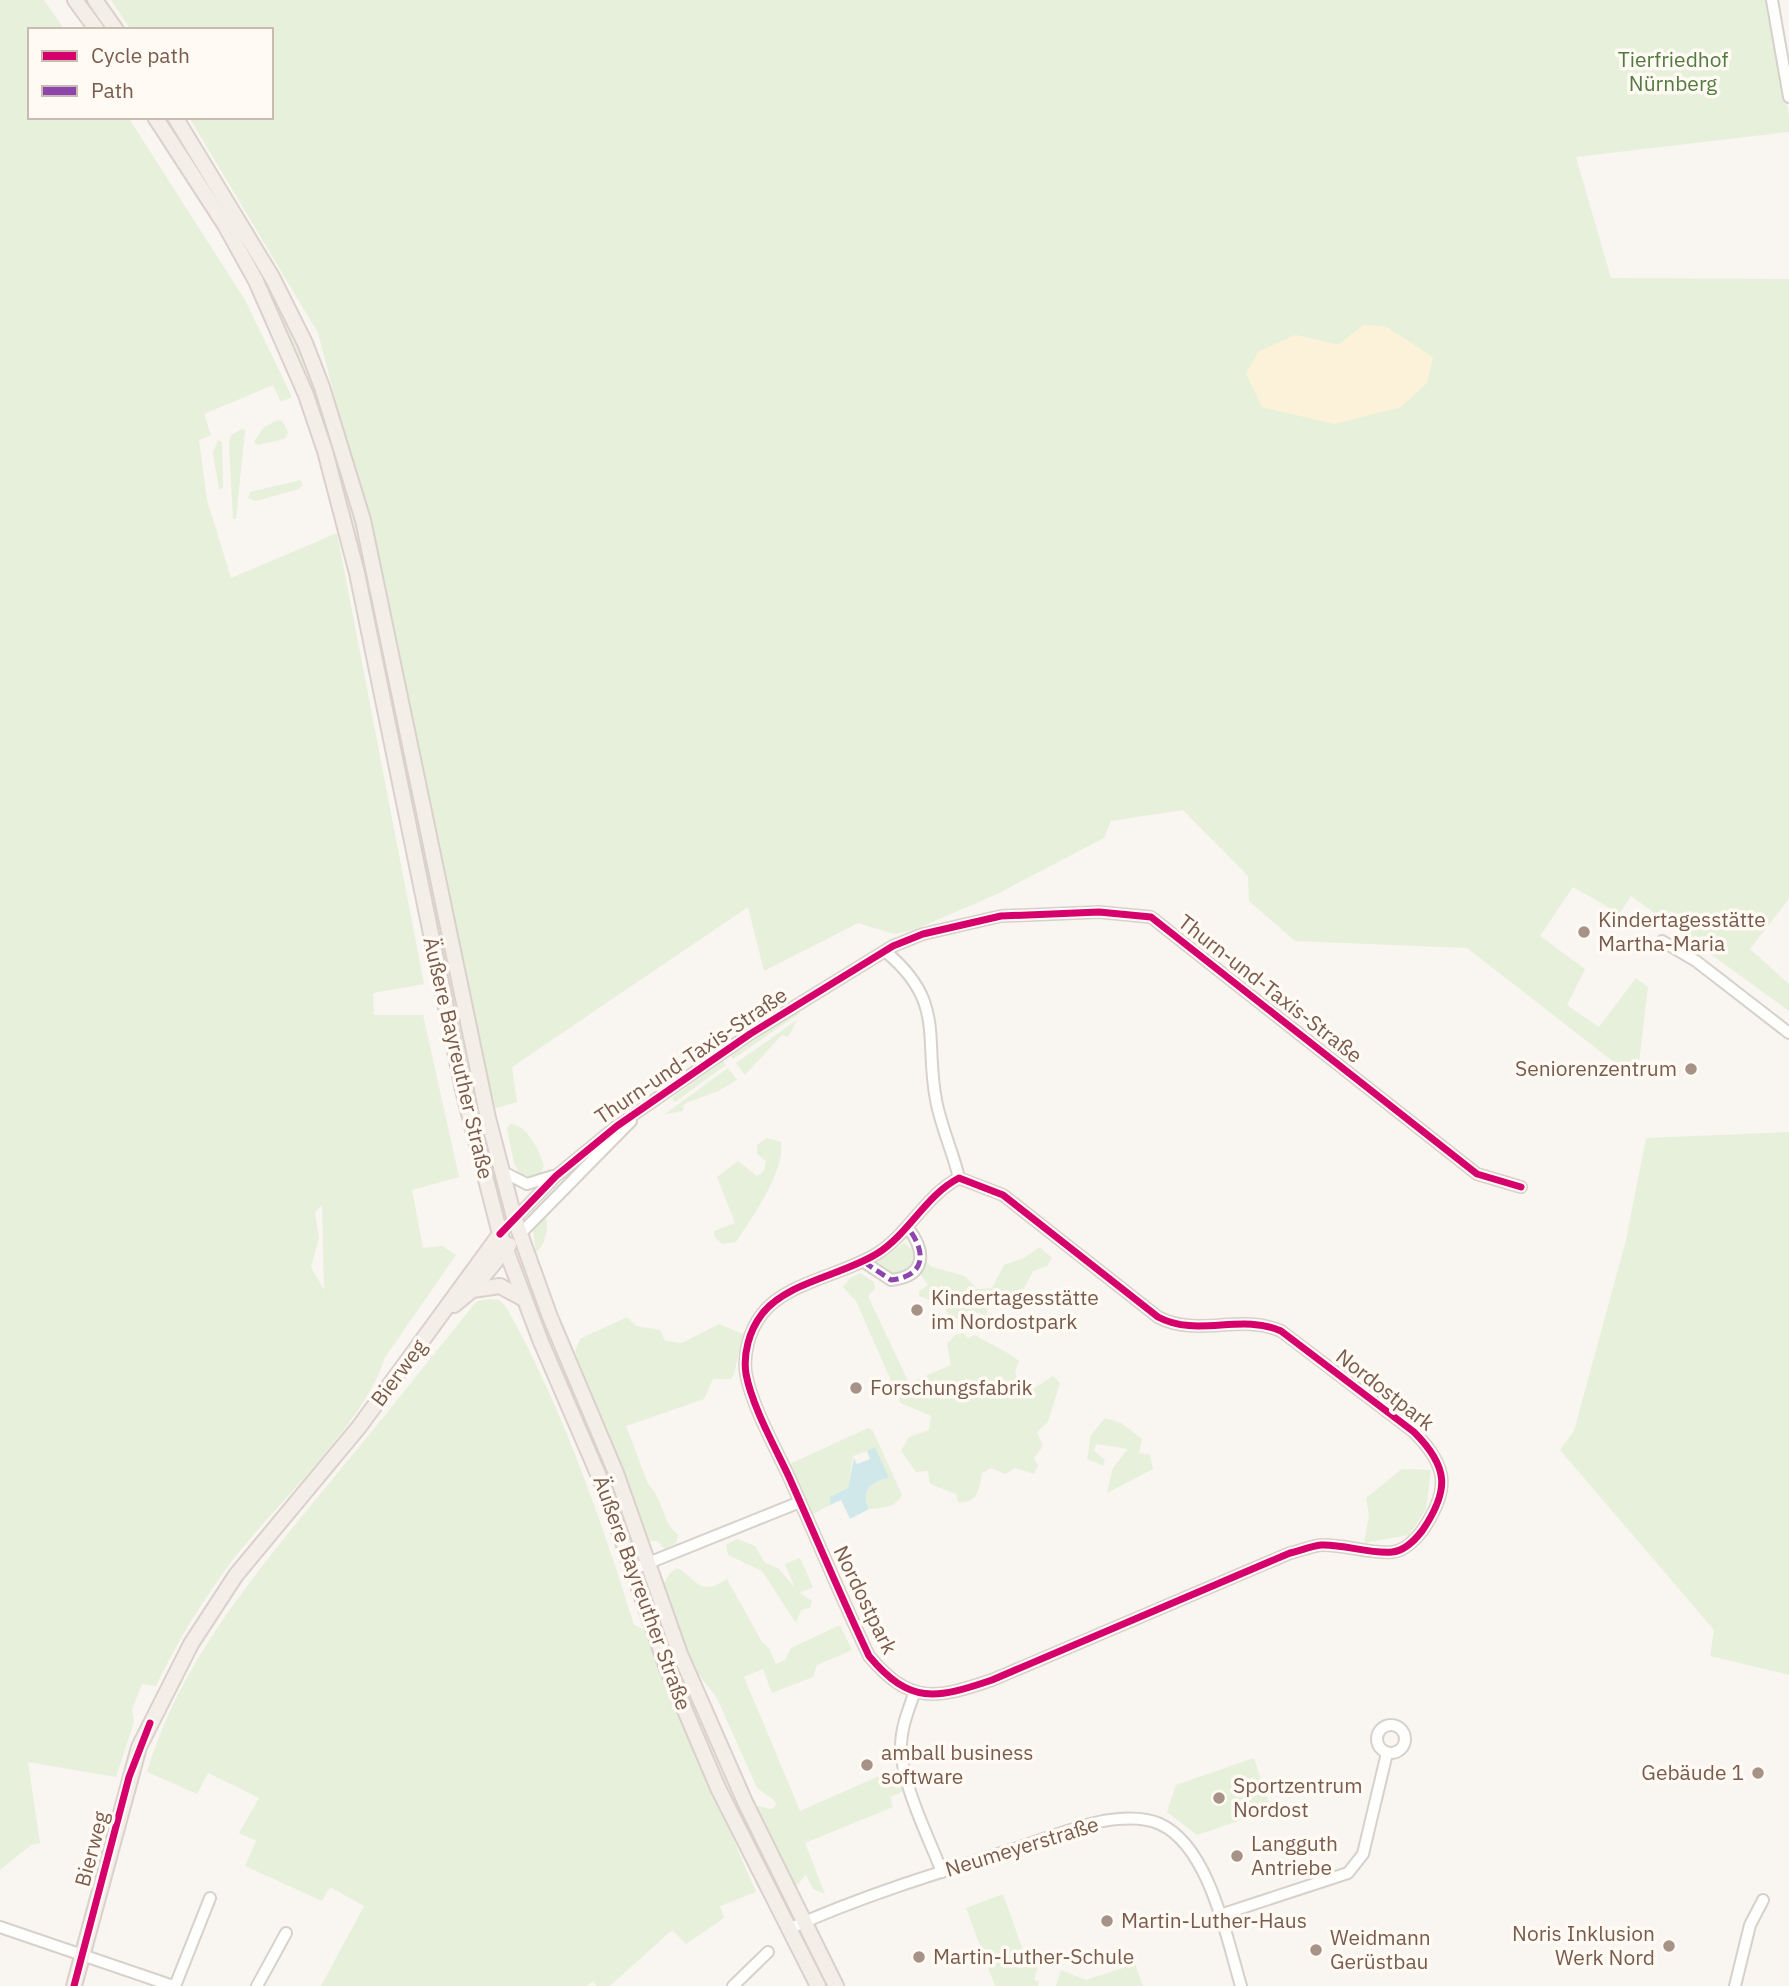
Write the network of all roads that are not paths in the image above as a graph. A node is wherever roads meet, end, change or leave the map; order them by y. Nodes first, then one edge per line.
1 (75, 0) edge
2 (95, 0) edge
3 (1772, 0) edge
4 (96, 28) edge
5 (115, 28) edge
6 (1789, 97) edge
7 (156, 119) edge
8 (176, 119) edge
9 (1662, 941) dead end
10 (886, 952) junction
11 (1789, 1033) edge
12 (640, 1112) junction
13 (501, 1171) junction
14 (556, 1176) junction
15 (959, 1178) junction
16 (1521, 1187) dead end
17 (514, 1217) junction
18 (908, 1228) junction
19 (500, 1234) junction
20 (520, 1234) junction
21 (505, 1248) junction
22 (864, 1262) junction
23 (472, 1290) junction
24 (524, 1299) junction
25 (444, 1313) junction
26 (800, 1502) junction
27 (647, 1564) junction
28 (631, 1570) junction
29 (914, 1693) junction
30 (1387, 1753) dead end
31 (942, 1872) junction
32 (210, 1898) dead end
33 (1763, 1900) dead end
34 (1220, 1915) junction
35 (807, 1921) junction
36 (0, 1927) edge
37 (791, 1928) junction
38 (286, 1933) dead end
39 (768, 1952) dead end
40 (83, 1955) junction
41 (738, 1984) edge
42 (74, 1986) edge
43 (174, 1986) edge
44 (257, 1986) edge
45 (818, 1986) edge
46 (836, 1986) edge
47 (1241, 1986) edge
48 (1735, 1986) edge

1 - 4 main road
2 - 5 main road
3 - 6 street
7 - 19 main road, Äußere Bayreuther Straße
8 - 13 main road, Äußere Bayreuther Straße
9 - 11 street
10 - 12 street, Thurn-und-Taxis-Straße
10 - 15 street
10 - 16 street, Thurn-und-Taxis-Straße
12 - 14 street, Thurn-und-Taxis-Straße
12 - 20 street, Thurn-und-Taxis-Straße
13 - 14 street
13 - 17 main road, Äußere Bayreuther Straße
14 - 17 street, Thurn-und-Taxis-Straße
15 - 18 street, Nordostpark
15 - 29 street, Nordostpark
17 - 19 street, Bierweg
17 - 20 main road, Äußere Bayreuther Straße
18 - 22 street, Nordostpark
18 - 22 street
19 - 21 main road, Äußere Bayreuther Straße
19 - 25 main road, Bierweg
20 - 21 main road, Bierweg
20 - 27 main road, Äußere Bayreuther Straße
21 - 23 main road, Bierweg
21 - 24 main road, Äußere Bayreuther Straße
22 - 26 street, Nordostpark
23 - 24 main road
23 - 25 main road, Bierweg
24 - 28 main road, Äußere Bayreuther Straße
25 - 40 main road, Bierweg
26 - 27 street
26 - 29 street, Nordostpark
27 - 28 street
27 - 35 main road, Äußere Bayreuther Straße
28 - 37 main road, Äußere Bayreuther Straße
29 - 31 street
30 - 34 street
31 - 34 street, Neumeyerstraße
31 - 35 street, Neumeyerstraße
32 - 43 street
33 - 48 street
34 - 47 street, Neumeyerstraße
35 - 37 street, Neumeyerstraße
35 - 46 main road, Äußere Bayreuther Straße
36 - 40 street
37 - 45 main road, Äußere Bayreuther Straße
38 - 44 street
39 - 41 street
40 - 42 main road, Bierweg
40 - 43 street

